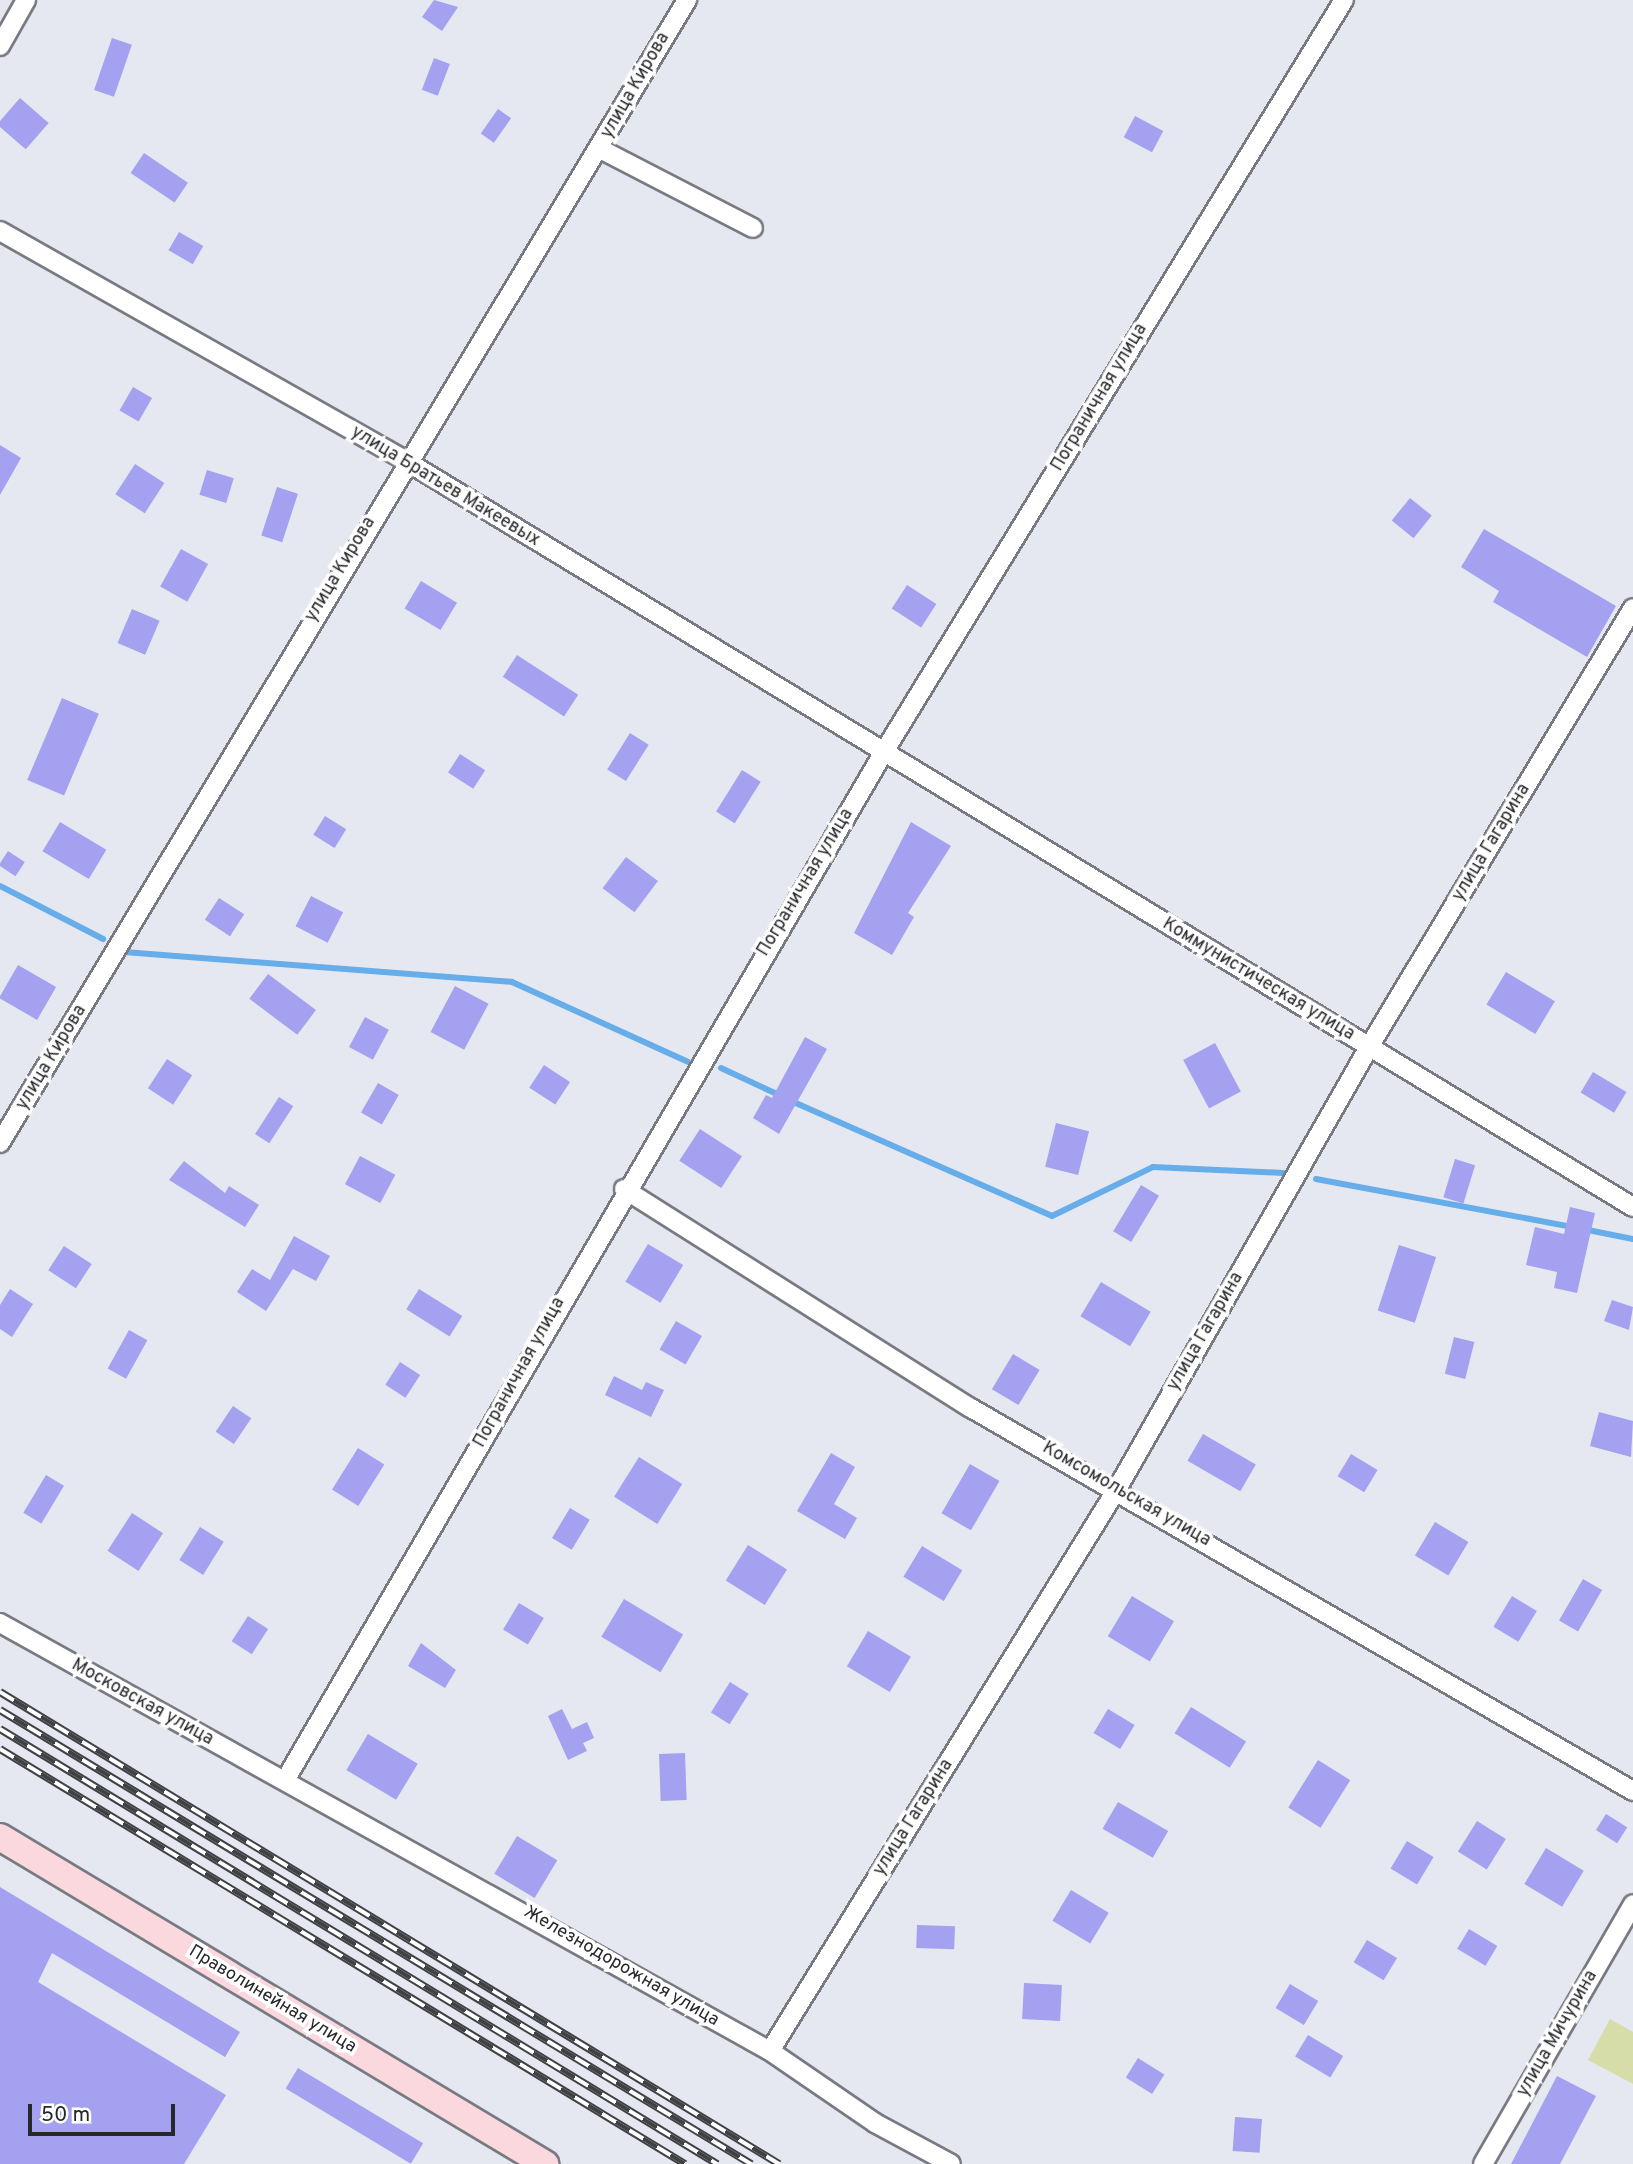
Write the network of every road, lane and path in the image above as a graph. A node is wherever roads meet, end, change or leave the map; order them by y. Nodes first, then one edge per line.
1 (26, 0) edge
2 (687, 0) edge
3 (1344, 0) edge
4 (0, 46) edge
5 (600, 149) junction
6 (753, 228) dead end
7 (0, 231) edge
8 (406, 461) junction
9 (1633, 608) edge
10 (882, 755) junction
11 (1368, 1046) junction
12 (0, 1143) edge
13 (624, 1189) junction
14 (1633, 1207) edge
15 (1117, 1489) junction
16 (0, 1623) edge
17 (287, 1777) junction
18 (1633, 1791) edge
19 (0, 1837) edge
20 (1633, 1904) edge
21 (770, 2051) junction
22 (545, 2164) edge
23 (951, 2164) edge
24 (1483, 2164) edge

1 - 4 street
2 - 5 street, улица Кирова
3 - 10 street, Пограничная улица
5 - 6 street
5 - 8 street, улица Кирова
7 - 8 street, улица Братьев Макеевых
8 - 10 street, улица Братьев Макеевых
8 - 12 street, улица Кирова
9 - 11 street, улица Гагарина
10 - 11 street, Коммунистическая улица
10 - 13 street, Пограничная улица
11 - 14 street, Коммунистическая улица
11 - 15 street, улица Гагарина
13 - 15 street, Комсомольская улица
13 - 17 street, Пограничная улица
15 - 18 street, Комсомольская улица
15 - 21 street, улица Гагарина
16 - 17 street, Московская улица
17 - 21 street, Железнодорожная улица
19 - 22 main road, Праволинейная улица
20 - 24 street, улица Мичурина
21 - 23 street, Железнодорожная улица

